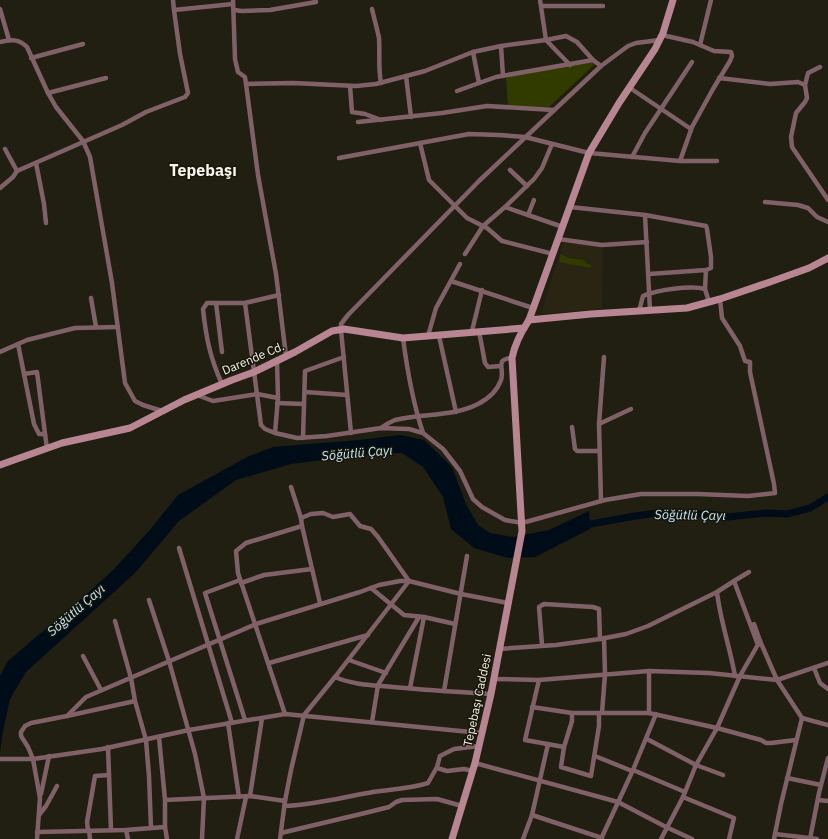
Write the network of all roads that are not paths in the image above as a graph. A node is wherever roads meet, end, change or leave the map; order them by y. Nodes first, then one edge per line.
1 (173, 0) edge
2 (540, 0) edge
3 (673, 0) edge
4 (711, 0) edge
5 (233, 2) edge
6 (316, 2) dead end
7 (542, 6) junction
8 (603, 6) dead end
9 (0, 9) edge
10 (372, 9) dead end
11 (174, 10) junction
12 (234, 10) junction
13 (661, 37) junction
14 (8, 40) junction
15 (546, 40) junction
16 (0, 42) edge
17 (83, 44) dead end
18 (700, 45) junction
19 (501, 46) junction
20 (473, 52) junction
21 (31, 58) junction
22 (593, 60) junction
23 (692, 62) dead end
24 (570, 65) junction
25 (601, 66) junction
26 (820, 67) dead end
27 (406, 76) junction
28 (503, 76) junction
29 (106, 78) dead end
30 (719, 78) junction
31 (381, 82) junction
32 (479, 83) junction
33 (246, 84) junction
34 (805, 85) junction
35 (350, 86) junction
36 (630, 88) junction
37 (457, 91) dead end
38 (48, 93) junction
39 (661, 109) junction
40 (554, 110) junction
41 (411, 117) junction
42 (382, 120) junction
43 (358, 122) dead end
44 (691, 129) junction
45 (525, 137) junction
46 (84, 141) junction
47 (420, 143) junction
48 (552, 144) junction
49 (5, 149) dead end
50 (589, 153) junction
51 (632, 157) junction
52 (339, 158) dead end
53 (680, 161) junction
54 (717, 161) dead end
55 (36, 163) junction
56 (510, 170) dead end
57 (17, 171) junction
58 (527, 186) junction
59 (0, 188) edge
60 (534, 200) dead end
61 (828, 200) edge
62 (765, 202) dead end
63 (455, 206) junction
64 (505, 207) junction
65 (570, 207) junction
66 (528, 215) junction
67 (645, 215) junction
68 (828, 222) edge
69 (46, 223) dead end
70 (483, 226) junction
71 (563, 227) junction
72 (558, 239) junction
73 (647, 242) junction
74 (465, 254) dead end
75 (553, 254) junction
76 (828, 258) edge
77 (460, 264) dead end
78 (706, 270) junction
79 (649, 274) junction
80 (451, 281) junction
81 (705, 289) junction
82 (482, 290) junction
83 (650, 293) junction
84 (279, 295) junction
85 (91, 298) dead end
86 (720, 300) junction
87 (708, 302) junction
88 (216, 303) junction
89 (245, 303) junction
90 (533, 308) junction
91 (650, 310) junction
92 (639, 311) junction
93 (529, 320) junction
94 (118, 327) junction
95 (96, 328) junction
96 (524, 328) junction
97 (341, 330) junction
98 (476, 331) junction
99 (428, 336) junction
100 (439, 336) junction
101 (403, 338) junction
102 (18, 344) junction
103 (0, 352) edge
104 (222, 352) dead end
105 (286, 356) junction
106 (344, 357) junction
107 (604, 357) dead end
108 (512, 358) junction
109 (277, 360) junction
110 (500, 366) junction
111 (254, 372) junction
112 (24, 374) junction
113 (222, 384) junction
114 (305, 392) junction
115 (257, 394) junction
116 (196, 395) junction
117 (347, 395) junction
118 (278, 398) junction
119 (277, 403) junction
120 (304, 404) junction
121 (631, 409) dead end
122 (163, 411) junction
123 (456, 412) junction
124 (417, 416) junction
125 (599, 424) junction
126 (572, 427) dead end
127 (381, 428) junction
128 (275, 433) junction
129 (351, 433) junction
130 (423, 433) junction
131 (45, 434) junction
132 (303, 438) junction
133 (47, 448) junction
134 (599, 451) junction
135 (0, 465) edge
136 (291, 487) dead end
137 (601, 501) junction
138 (301, 518) junction
139 (522, 523) junction
140 (302, 526) junction
141 (179, 548) dead end
142 (467, 556) dead end
143 (312, 570) junction
144 (749, 572) dead end
145 (409, 581) junction
146 (734, 581) junction
147 (241, 582) junction
148 (371, 588) junction
149 (717, 592) junction
150 (461, 594) junction
151 (149, 600) dead end
152 (508, 602) junction
153 (320, 604) junction
154 (391, 606) junction
155 (422, 617) junction
156 (115, 621) dead end
157 (256, 624) junction
158 (455, 624) junction
159 (754, 624) dead end
160 (368, 635) junction
161 (602, 639) junction
162 (221, 640) junction
163 (759, 643) junction
164 (209, 645) junction
165 (542, 645) junction
166 (499, 649) junction
167 (83, 656) dead end
168 (349, 660) junction
169 (169, 661) junction
170 (268, 663) junction
171 (828, 663) edge
172 (814, 668) junction
173 (649, 671) junction
174 (386, 673) junction
175 (605, 674) junction
176 (737, 676) junction
177 (336, 677) junction
178 (131, 678) junction
179 (493, 679) junction
180 (539, 680) junction
181 (777, 680) junction
182 (378, 686) junction
183 (410, 688) junction
184 (828, 689) edge
185 (101, 690) junction
186 (444, 691) junction
187 (491, 694) junction
188 (135, 701) junction
189 (532, 707) junction
190 (572, 713) junction
191 (600, 713) junction
192 (649, 713) junction
193 (285, 714) junction
194 (656, 714) junction
195 (304, 715) junction
196 (67, 716) junction
197 (262, 718) junction
198 (802, 718) junction
199 (245, 720) junction
200 (372, 722) junction
201 (230, 723) junction
202 (828, 725) edge
203 (717, 728) junction
204 (189, 730) junction
205 (481, 733) junction
206 (159, 737) junction
207 (646, 739) junction
208 (146, 740) junction
209 (796, 740) junction
210 (548, 744) junction
211 (479, 746) junction
212 (108, 747) junction
213 (564, 747) junction
214 (48, 756) junction
215 (595, 756) junction
216 (828, 758) edge
217 (0, 759) edge
218 (33, 759) junction
219 (475, 763) junction
220 (696, 765) junction
221 (827, 765) edge
222 (437, 768) junction
223 (633, 770) junction
224 (473, 771) junction
225 (109, 774) junction
226 (723, 776) dead end
227 (787, 778) junction
228 (540, 780) junction
229 (821, 785) junction
230 (57, 786) dead end
231 (684, 794) junction
232 (248, 796) junction
233 (239, 797) junction
234 (40, 798) junction
235 (204, 798) junction
236 (164, 800) junction
237 (818, 800) junction
238 (828, 801) edge
239 (618, 802) junction
240 (284, 803) junction
241 (462, 806) junction
242 (39, 814) junction
243 (532, 815) junction
244 (164, 827) junction
245 (666, 827) junction
246 (152, 828) junction
247 (88, 830) junction
248 (111, 830) junction
249 (126, 830) junction
250 (37, 832) junction
251 (281, 833) junction
252 (774, 836) edge
253 (37, 839) edge
254 (90, 839) edge
255 (128, 839) edge
256 (167, 839) edge
257 (202, 839) edge
258 (238, 839) edge
259 (280, 839) edge
260 (452, 839) edge
261 (523, 839) edge
262 (601, 839) edge
263 (661, 839) edge
264 (692, 839) edge
265 (728, 839) edge
266 (810, 839) edge
267 (817, 839) edge

1 - 11 street
2 - 7 street
3 - 13 main road, Tepebaşı Caddesi
4 - 18 street
5 - 11 street
5 - 12 street
6 - 12 street
7 - 8 street
7 - 15 street
9 - 14 street
10 - 31 street
11 - 46 street
12 - 33 street
13 - 18 street
13 - 25 street
13 - 36 main road, Tepebaşı Caddesi
14 - 16 street
14 - 21 street
15 - 19 street
15 - 22 street
15 - 24 street
17 - 21 street
18 - 30 street
19 - 20 street
19 - 28 street
20 - 27 street
20 - 32 street
21 - 38 street
22 - 24 street
22 - 25 street
23 - 39 street
24 - 28 street
25 - 40 street
26 - 34 street
27 - 31 street
27 - 41 street
28 - 32 street
29 - 38 street
30 - 34 street
30 - 44 street
31 - 35 street
32 - 37 street
33 - 35 street
33 - 84 street
34 - 61 street
35 - 42 street
36 - 39 street
36 - 50 main road, Tepebaşı Caddesi
38 - 46 street
39 - 44 street
39 - 51 street
40 - 41 street
40 - 45 street
41 - 42 street
42 - 43 street
44 - 53 street
45 - 47 street
45 - 48 street
45 - 63 street
46 - 55 street
46 - 94 street
47 - 52 street
47 - 63 street
48 - 50 street
48 - 58 street
49 - 57 street
50 - 51 street
50 - 65 main road, Tepebaşı Caddesi
51 - 53 street
53 - 54 street
55 - 57 street
55 - 69 street
56 - 58 street
57 - 59 street
58 - 64 street
60 - 66 street
62 - 68 street
63 - 70 street
63 - 97 street
64 - 66 street
64 - 70 street
65 - 67 street
65 - 71 main road, Tepebaşı Caddesi
66 - 71 street
67 - 73 street
67 - 78 street
70 - 74 street
70 - 75 street
71 - 72 main road, Tepebaşı Caddesi
72 - 73 street
72 - 75 main road, Tepebaşı Caddesi
73 - 79 street
75 - 90 main road, Tepebaşı Caddesi
76 - 86 main road
77 - 80 street
78 - 79 street
78 - 81 street
79 - 83 street
80 - 82 street
80 - 99 street
81 - 83 street
81 - 87 street
82 - 90 street
82 - 98 street
83 - 91 street
83 - 92 street
84 - 89 street
84 - 105 street
85 - 95 street
86 - 87 main road
86 - 137 street
87 - 91 main road
88 - 89 street
88 - 104 street
88 - 113 street
89 - 111 street
90 - 93 main road, Tepebaşı Caddesi
91 - 92 main road
92 - 93 main road
93 - 96 main road, Tepebaşı Caddesi
94 - 95 street
94 - 122 street
95 - 102 street
96 - 98 main road, Darende Cd.
96 - 108 main road, Tepebaşı Caddesi
97 - 101 main road, Darende Cd.
97 - 105 main road, Darende Cd.
97 - 106 street
98 - 100 main road, Darende Cd.
98 - 110 street
99 - 100 main road, Darende Cd.
99 - 101 main road, Darende Cd.
100 - 123 street
101 - 124 street
102 - 103 street
102 - 112 street
105 - 109 main road, Darende Cd.
106 - 114 street
106 - 117 street
107 - 125 street
108 - 110 street
108 - 139 main road, Tepebaşı Caddesi
109 - 111 main road, Darende Cd.
109 - 118 street
110 - 123 street
111 - 113 main road, Darende Cd.
111 - 115 street
112 - 131 street
112 - 131 street
113 - 116 main road, Darende Cd.
114 - 117 street
114 - 120 street
115 - 116 street
115 - 118 street
115 - 128 street
116 - 122 main road, Darende Cd.
117 - 129 street
118 - 119 street
119 - 120 street
119 - 128 street
120 - 132 street
121 - 125 street
122 - 133 main road, Darende Cd.
123 - 124 street
124 - 127 street
124 - 130 street
125 - 134 street
126 - 134 street
127 - 129 street
127 - 130 street
128 - 132 street
129 - 132 street
130 - 139 street
131 - 133 street
133 - 135 main road, Darende Cd.
134 - 137 street
136 - 138 street
137 - 139 street
138 - 140 street
138 - 145 street
139 - 152 main road, Tepebaşı Caddesi
140 - 143 street
140 - 147 street
141 - 164 street
142 - 150 street
143 - 147 street
143 - 153 street
144 - 146 street
145 - 148 street
145 - 150 street
145 - 154 street
146 - 149 street
146 - 163 street
147 - 157 street
147 - 162 street
148 - 153 street
148 - 154 street
149 - 161 street
149 - 176 street
150 - 152 street
150 - 158 street
151 - 169 street
152 - 166 main road, Tepebaşı Caddesi
153 - 157 street
154 - 155 street
154 - 160 street
155 - 158 street
155 - 174 street
155 - 183 street
156 - 178 street
157 - 162 street
157 - 170 street
158 - 186 street
159 - 163 street
160 - 168 street
160 - 170 street
161 - 165 street
161 - 165 street
161 - 175 street
162 - 164 street
162 - 199 street
163 - 176 street
163 - 181 street
164 - 169 street
164 - 201 street
165 - 166 street
166 - 179 main road, Tepebaşı Caddesi
167 - 185 street
168 - 174 street
168 - 177 street
169 - 178 street
169 - 204 street
170 - 193 street
171 - 172 street
172 - 181 street
172 - 184 street
173 - 175 street
173 - 176 street
173 - 192 street
174 - 182 street
175 - 180 street
175 - 191 street
176 - 181 street
176 - 203 street
177 - 182 street
177 - 195 street
178 - 185 street
178 - 188 street
179 - 180 street
179 - 187 main road, Tepebaşı Caddesi
180 - 189 street
181 - 198 street
182 - 183 street
182 - 200 street
183 - 186 street
185 - 196 street
186 - 187 street
187 - 205 main road, Tepebaşı Caddesi
188 - 196 street
188 - 208 street
189 - 190 street
189 - 210 street
190 - 191 street
190 - 213 street
191 - 192 street
191 - 215 street
192 - 194 street
193 - 195 street
193 - 197 street
194 - 203 street
194 - 207 street
195 - 200 street
195 - 240 street
196 - 218 street
197 - 199 street
197 - 232 street
198 - 202 street
198 - 209 street
199 - 201 street
200 - 205 street
201 - 204 street
201 - 233 street
203 - 209 street
203 - 220 street
204 - 206 street
204 - 235 street
205 - 211 main road, Tepebaşı Caddesi
206 - 208 street
206 - 236 street
207 - 220 street
207 - 223 street
208 - 212 street
208 - 246 street
209 - 227 street
210 - 213 street
210 - 228 street
211 - 219 main road, Tepebaşı Caddesi
211 - 222 street
212 - 214 street
212 - 225 street
213 - 215 street
214 - 218 street
214 - 234 street
215 - 223 street
216 - 221 street
217 - 218 street
218 - 234 street
219 - 224 main road, Tepebaşı Caddesi
219 - 228 street
220 - 226 street
220 - 231 street
221 - 229 street
222 - 224 street
222 - 240 street
223 - 231 street
223 - 239 street
224 - 241 main road, Tepebaşı Caddesi
225 - 247 street
225 - 248 street
227 - 229 street
227 - 252 street
228 - 239 street
228 - 243 street
229 - 237 street
230 - 242 street
231 - 245 street
231 - 265 street
232 - 233 street
232 - 240 street
232 - 258 street
233 - 235 street
234 - 242 street
235 - 236 street
235 - 257 street
236 - 244 street
237 - 238 street
237 - 266 street
239 - 245 street
239 - 262 street
240 - 251 street
241 - 251 street
241 - 260 main road, Tepebaşı Caddesi
242 - 250 street
243 - 261 street
243 - 262 street
244 - 246 street
244 - 256 street
245 - 263 street
245 - 264 street
246 - 249 street
247 - 248 street
247 - 250 street
247 - 254 street
248 - 249 street
249 - 255 street
250 - 253 street
251 - 259 street
252 - 266 street
266 - 267 street

